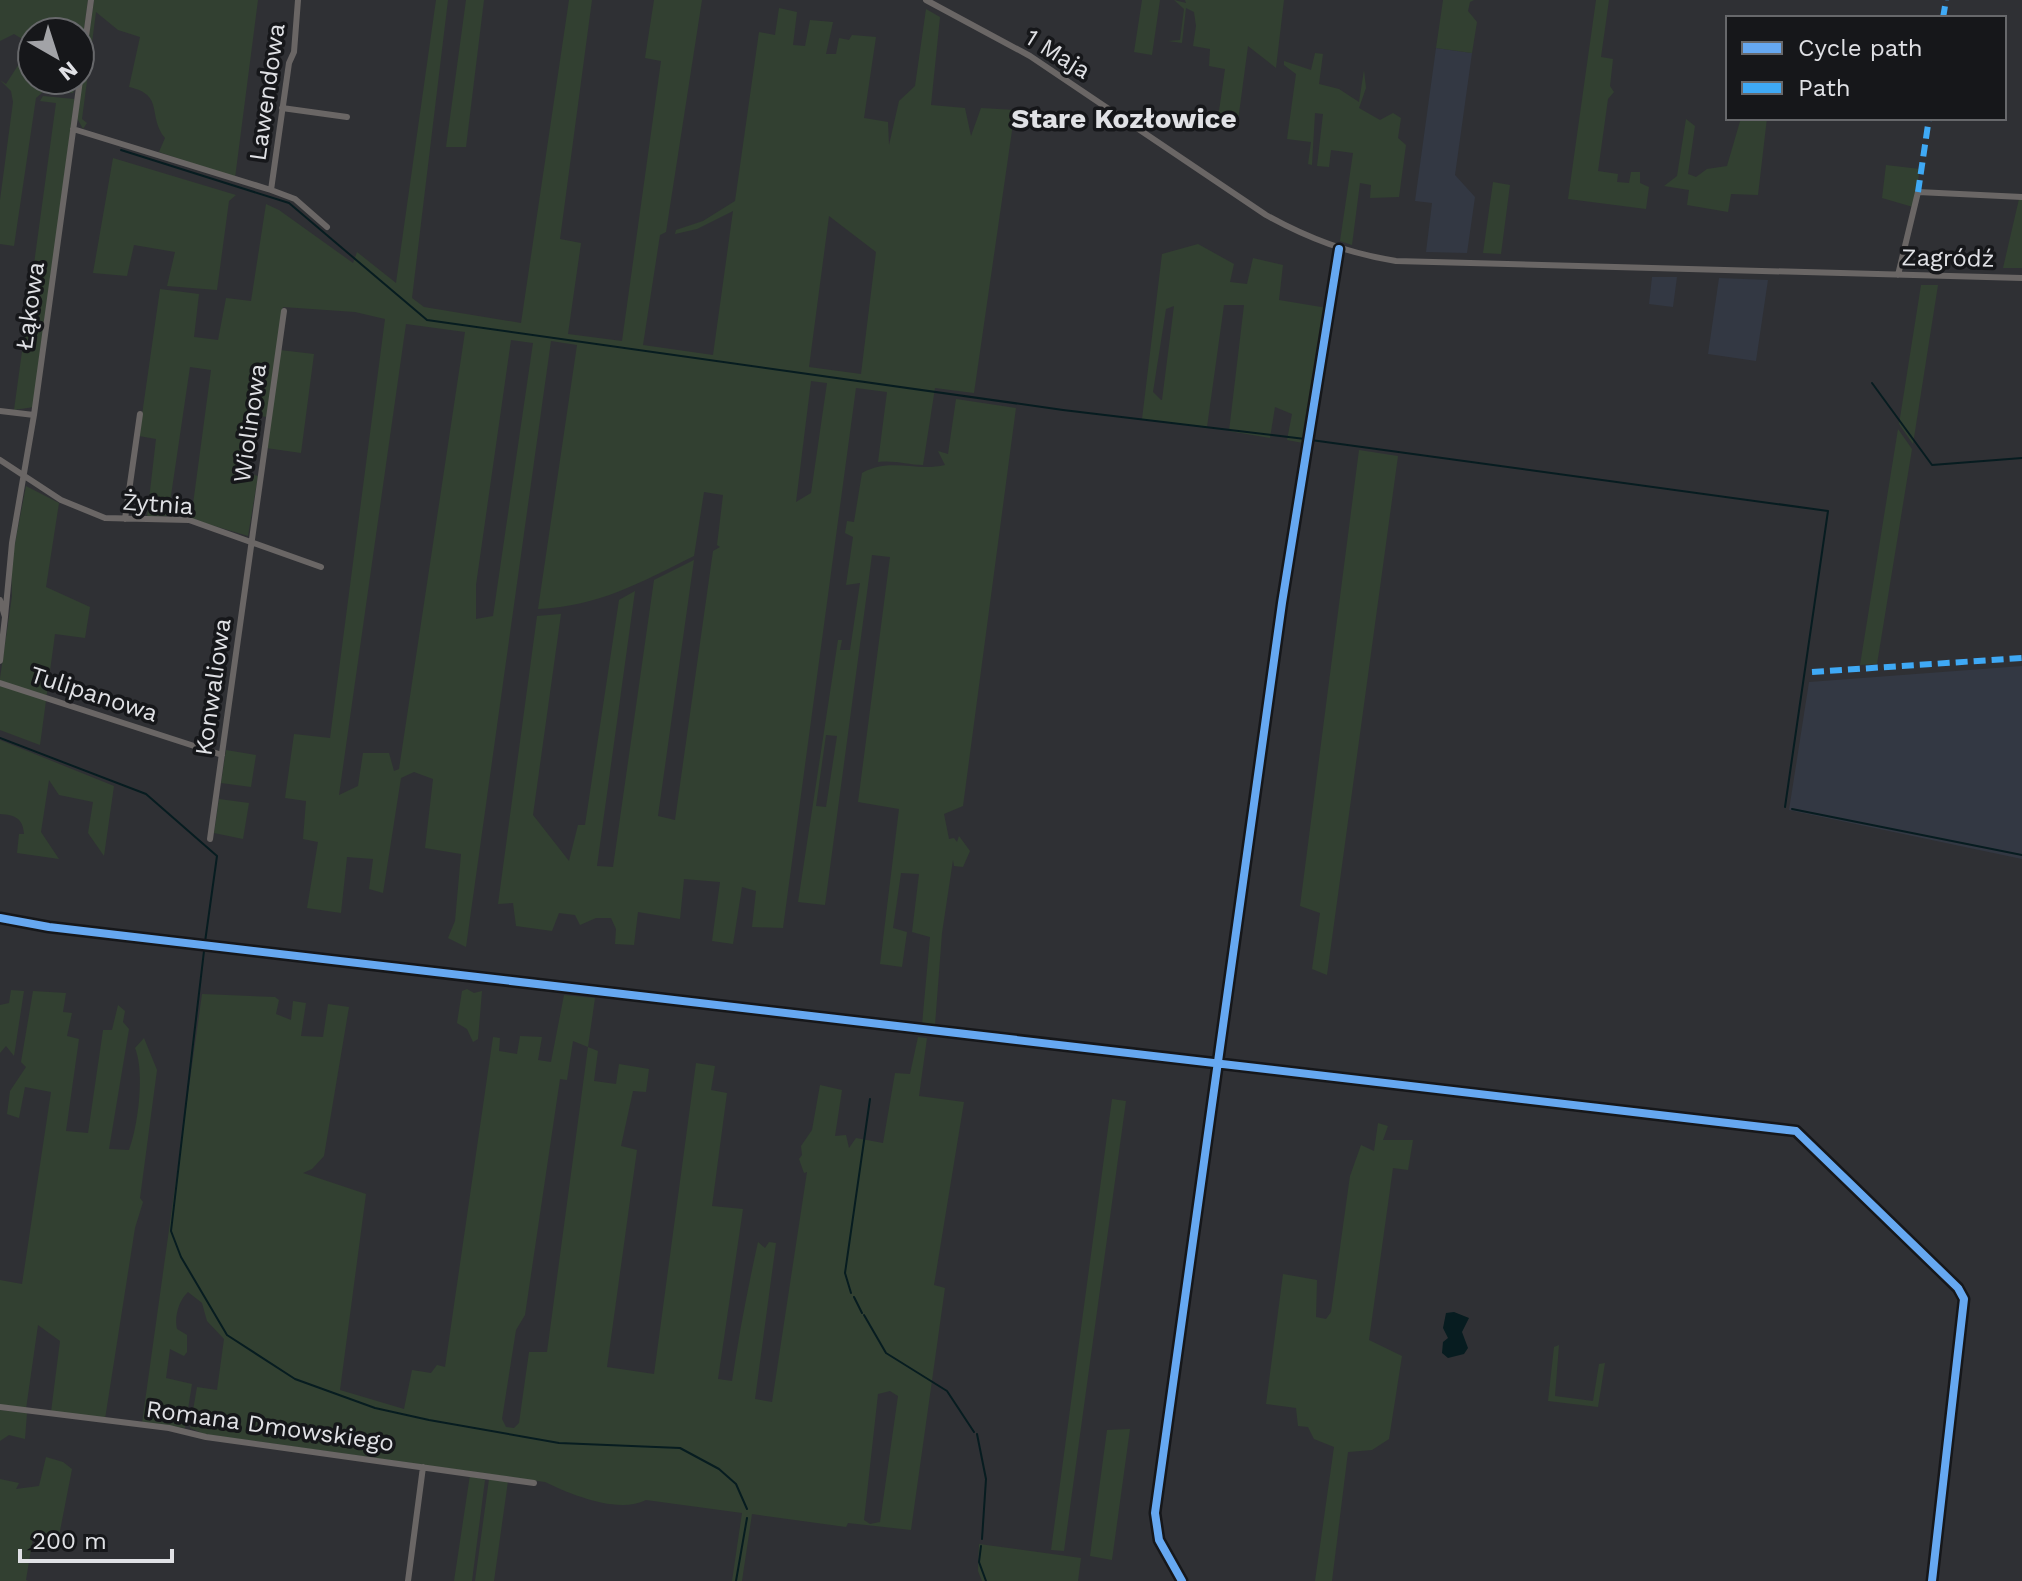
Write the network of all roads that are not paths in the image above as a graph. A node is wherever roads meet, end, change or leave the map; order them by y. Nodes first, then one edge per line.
1 (91, 0) edge
2 (298, 0) edge
3 (926, 0) edge
4 (282, 108) junction
5 (347, 117) dead end
6 (73, 129) junction
7 (271, 190) junction
8 (2022, 197) edge
9 (327, 227) dead end
10 (1339, 249) junction
11 (1898, 275) junction
12 (2022, 278) edge
13 (284, 311) dead end
14 (0, 411) edge
15 (140, 414) dead end
16 (34, 415) junction
17 (0, 460) edge
18 (24, 479) junction
19 (125, 519) junction
20 (251, 540) junction
21 (321, 567) dead end
22 (0, 600) edge
23 (5, 617) junction
24 (0, 661) edge
25 (0, 683) edge
26 (222, 755) junction
27 (210, 839) dead end
28 (0, 918) edge
29 (1217, 1066) junction
30 (0, 1407) edge
31 (423, 1467) junction
32 (534, 1483) dead end
33 (408, 1581) edge
34 (1182, 1581) edge
35 (1932, 1581) edge

1 - 6 street, Łąkowa
2 - 4 street, Lawendowa
3 - 10 street, 1 Maja
4 - 5 street
4 - 7 street, Lawendowa
6 - 7 street
6 - 16 street, Łąkowa
7 - 9 street
8 - 11 street
10 - 11 street, Zagródź
10 - 29 street
11 - 12 street, Zagródź
13 - 20 street, Wiolinowa
14 - 16 street
15 - 19 street
16 - 18 street, Łąkowa
17 - 18 street, Żytnia
18 - 19 street, Żytnia
18 - 23 street, Łąkowa
19 - 20 street, Żytnia
20 - 21 street, Żytnia
20 - 26 street, Konwaliowa
22 - 23 street
23 - 24 street, Łąkowa
25 - 26 street, Tulipanowa
26 - 27 street, Konwaliowa
28 - 29 street
29 - 34 street
29 - 35 street
30 - 31 street, Romana Dmowskiego
31 - 32 street, Romana Dmowskiego
31 - 33 street

